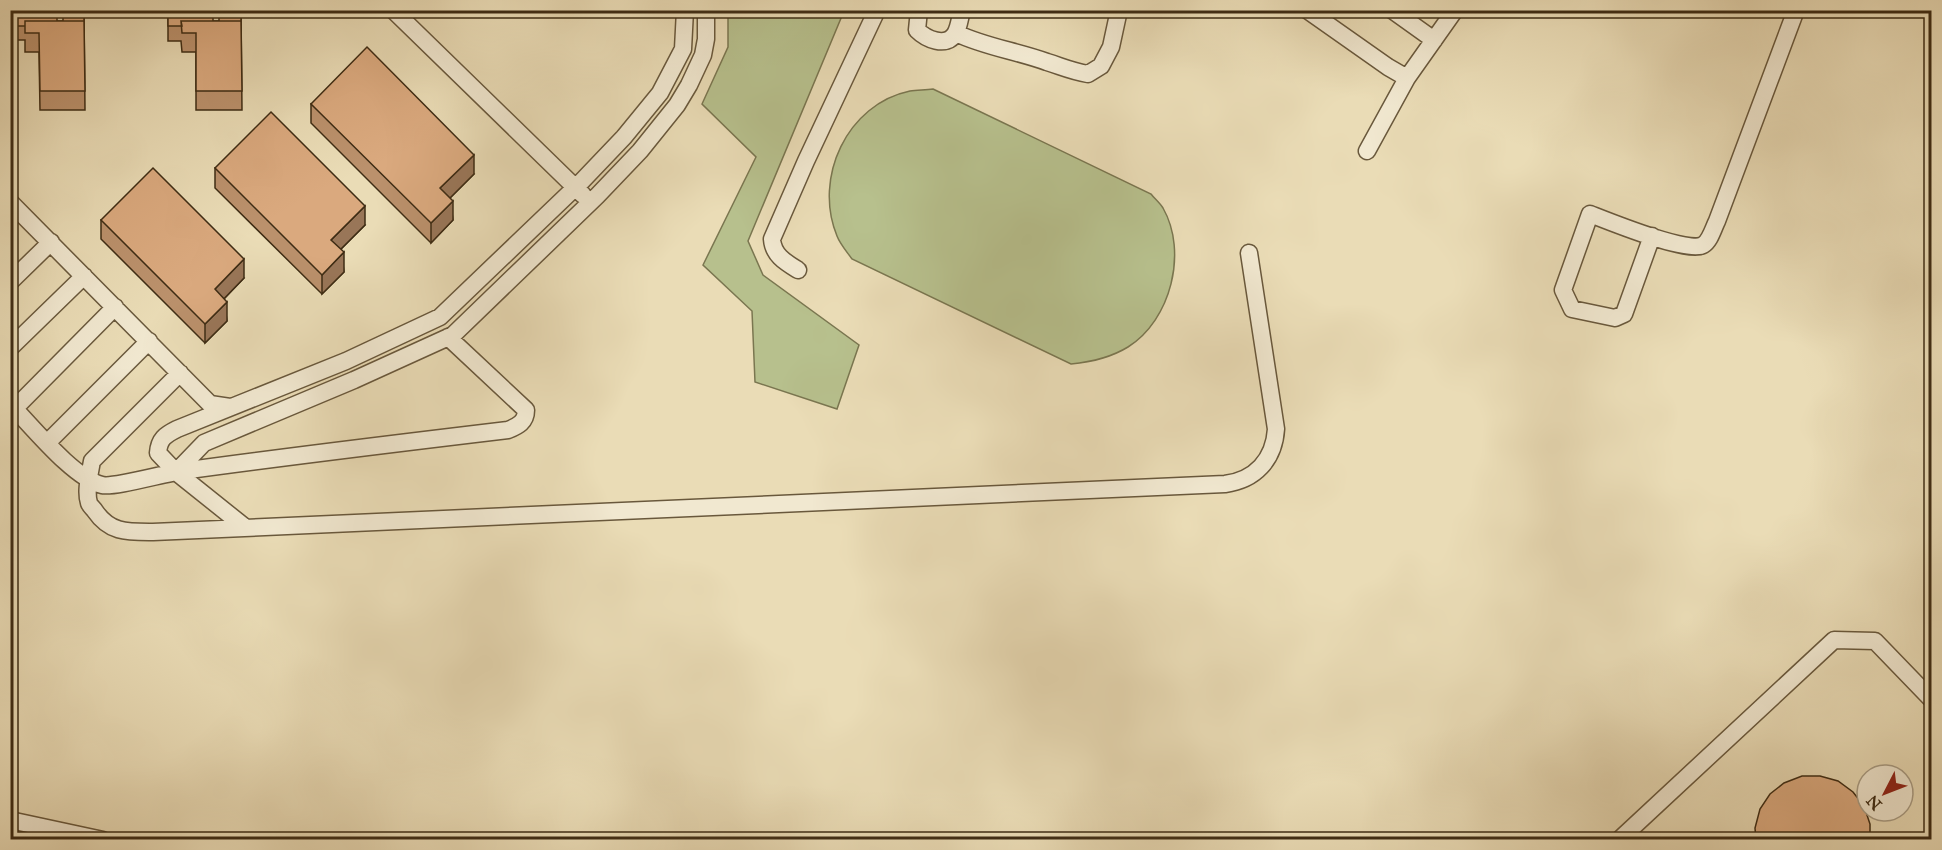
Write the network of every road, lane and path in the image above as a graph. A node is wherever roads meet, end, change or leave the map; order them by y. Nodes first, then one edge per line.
1 (393, 10) edge
2 (685, 10) edge
3 (706, 10) edge
4 (877, 10) edge
5 (919, 10) edge
6 (962, 10) edge
7 (1119, 10) edge
8 (1307, 10) edge
9 (1392, 10) edge
10 (1455, 10) edge
11 (1796, 10) edge
12 (956, 33) junction
13 (1434, 40) junction
14 (1407, 78) junction
15 (1366, 151) dead end
16 (575, 188) junction
17 (10, 202) edge
18 (591, 202) junction
19 (1652, 236) junction
20 (51, 242) junction
21 (1249, 253) dead end
22 (798, 270) dead end
23 (84, 276) junction
24 (10, 282) edge
25 (116, 308) junction
26 (448, 337) junction
27 (149, 341) junction
28 (10, 348) edge
29 (180, 373) junction
30 (13, 406) edge
31 (231, 407) junction
32 (48, 442) junction
33 (176, 472) junction
34 (89, 481) junction
35 (246, 528) junction
36 (1932, 700) edge
37 (10, 820) edge
38 (103, 840) edge
39 (1619, 840) edge

1 - 16 street
2 - 16 street
3 - 18 street
4 - 22 street
5 - 12 street
6 - 12 street
7 - 12 street
8 - 14 street
9 - 13 street
10 - 13 street
11 - 19 street
13 - 14 street
14 - 15 street
16 - 18 street
16 - 31 street
17 - 20 street
18 - 26 street
19 - 19 street
20 - 23 street
20 - 24 street
21 - 35 street
23 - 25 street
23 - 28 street
25 - 27 street
25 - 30 street
26 - 33 street
26 - 33 street
27 - 29 street
27 - 32 street
29 - 31 street
29 - 34 street
30 - 32 street
31 - 33 street
32 - 34 street
33 - 34 street
33 - 35 street
34 - 35 street
36 - 39 street
37 - 38 street

